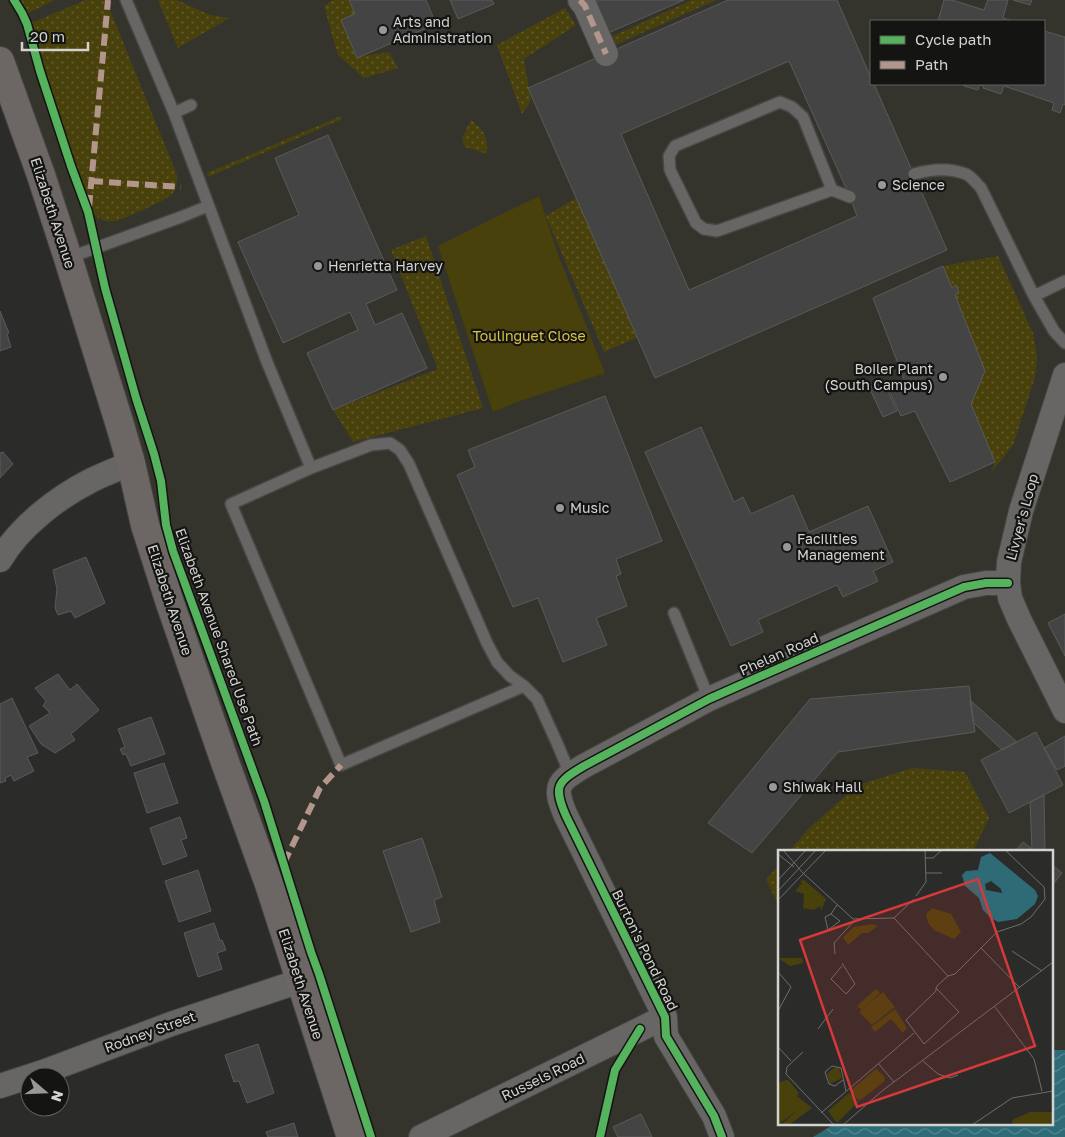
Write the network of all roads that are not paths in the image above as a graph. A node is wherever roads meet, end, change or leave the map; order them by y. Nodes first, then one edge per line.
1 (126, 0) edge
2 (580, 0) edge
3 (606, 54) dead end
4 (0, 61) edge
5 (191, 105) dead end
6 (174, 113) junction
7 (914, 174) dead end
8 (832, 190) junction
9 (850, 196) dead end
10 (208, 206) junction
11 (68, 258) junction
12 (1065, 281) edge
13 (1034, 296) junction
14 (1065, 342) edge
15 (1065, 375) edge
16 (131, 463) junction
17 (311, 468) junction
18 (0, 560) edge
19 (1008, 582) junction
20 (674, 613) dead end
21 (524, 686) junction
22 (709, 699) junction
23 (1065, 711) edge
24 (570, 774) junction
25 (300, 981) junction
26 (665, 1017) junction
27 (0, 1086) edge
28 (351, 1137) edge
29 (421, 1137) edge
30 (722, 1137) edge

1 - 6 lane
2 - 3 street
4 - 11 main road, Elizabeth Avenue
5 - 6 lane
6 - 10 lane
7 - 13 lane
8 - 8 lane
8 - 9 lane
10 - 11 lane
10 - 17 lane
11 - 16 main road, Elizabeth Avenue
12 - 13 lane
13 - 14 lane
15 - 19 street, Livyer's Loop
16 - 18 street
16 - 25 main road, Elizabeth Avenue
17 - 21 lane
17 - 21 lane
19 - 22 street, Phelan Road
19 - 23 street, Livyer's Loop
20 - 22 lane
21 - 24 lane
22 - 24 street, Phelan Road
24 - 26 street, Burton's Pond Road
25 - 27 street, Rodney Street
25 - 28 main road, Elizabeth Avenue
26 - 29 street, Russels Road
26 - 30 street, Burton's Pond Road

